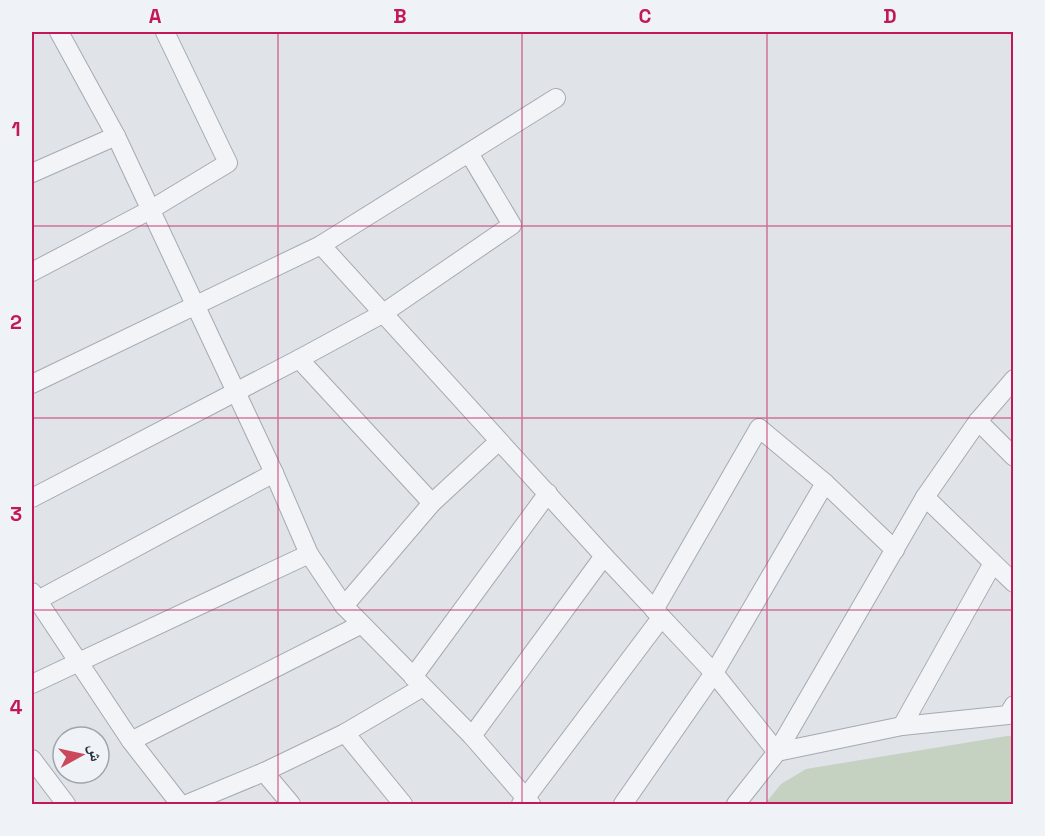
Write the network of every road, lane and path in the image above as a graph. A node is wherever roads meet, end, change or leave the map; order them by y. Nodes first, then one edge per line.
1 (60, 32) edge
2 (165, 32) edge
3 (556, 98) dead end
4 (116, 136) junction
5 (469, 153) junction
6 (32, 173) edge
7 (150, 210) junction
8 (321, 245) junction
9 (32, 272) edge
10 (195, 306) junction
11 (382, 314) junction
12 (299, 359) junction
13 (1014, 379) edge
14 (32, 384) edge
15 (236, 393) junction
16 (978, 422) junction
17 (499, 441) junction
18 (1014, 457) edge
19 (274, 473) junction
20 (825, 483) junction
21 (548, 493) junction
22 (925, 497) junction
23 (32, 498) edge
24 (432, 503) junction
25 (895, 550) junction
26 (309, 554) junction
27 (604, 556) junction
28 (993, 562) junction
29 (1014, 583) edge
30 (35, 595) edge
31 (344, 606) junction
32 (657, 614) junction
33 (360, 625) junction
34 (78, 664) junction
35 (714, 673) junction
36 (418, 682) junction
37 (32, 684) edge
38 (1014, 705) edge
39 (902, 726) junction
40 (345, 733) junction
41 (472, 736) junction
42 (131, 741) junction
43 (777, 753) junction
44 (32, 762) edge
45 (264, 772) junction
46 (526, 802) edge
47 (66, 804) edge
48 (180, 804) edge
49 (187, 804) edge
50 (291, 804) edge
51 (403, 804) edge
52 (623, 804) edge
53 (736, 804) edge

1 - 4 street
2 - 7 street
3 - 5 street
4 - 6 street
4 - 7 street
5 - 8 street
5 - 11 street
7 - 9 street
7 - 10 street
8 - 10 street
8 - 11 street
10 - 14 street
10 - 15 street
11 - 12 street
11 - 17 street
12 - 15 street
12 - 24 street
13 - 16 street
15 - 19 street
15 - 23 street
16 - 18 street
16 - 22 street
17 - 21 street
17 - 24 street
19 - 26 street
19 - 30 street
20 - 25 street
20 - 32 street
20 - 35 street
21 - 27 street
21 - 36 street
22 - 25 street
22 - 28 street
24 - 31 street
25 - 43 street
26 - 31 street
26 - 34 street
27 - 32 street
27 - 41 street
28 - 29 street
28 - 39 street
30 - 34 street
31 - 33 street
32 - 35 street
32 - 46 street
33 - 36 street
33 - 42 street
34 - 37 street
34 - 42 street
35 - 43 street
35 - 52 street
36 - 40 street
36 - 41 street
38 - 39 street
39 - 43 street
40 - 45 street
40 - 51 street
41 - 46 street
42 - 48 street
43 - 53 street
44 - 47 street
45 - 49 street
45 - 50 street

